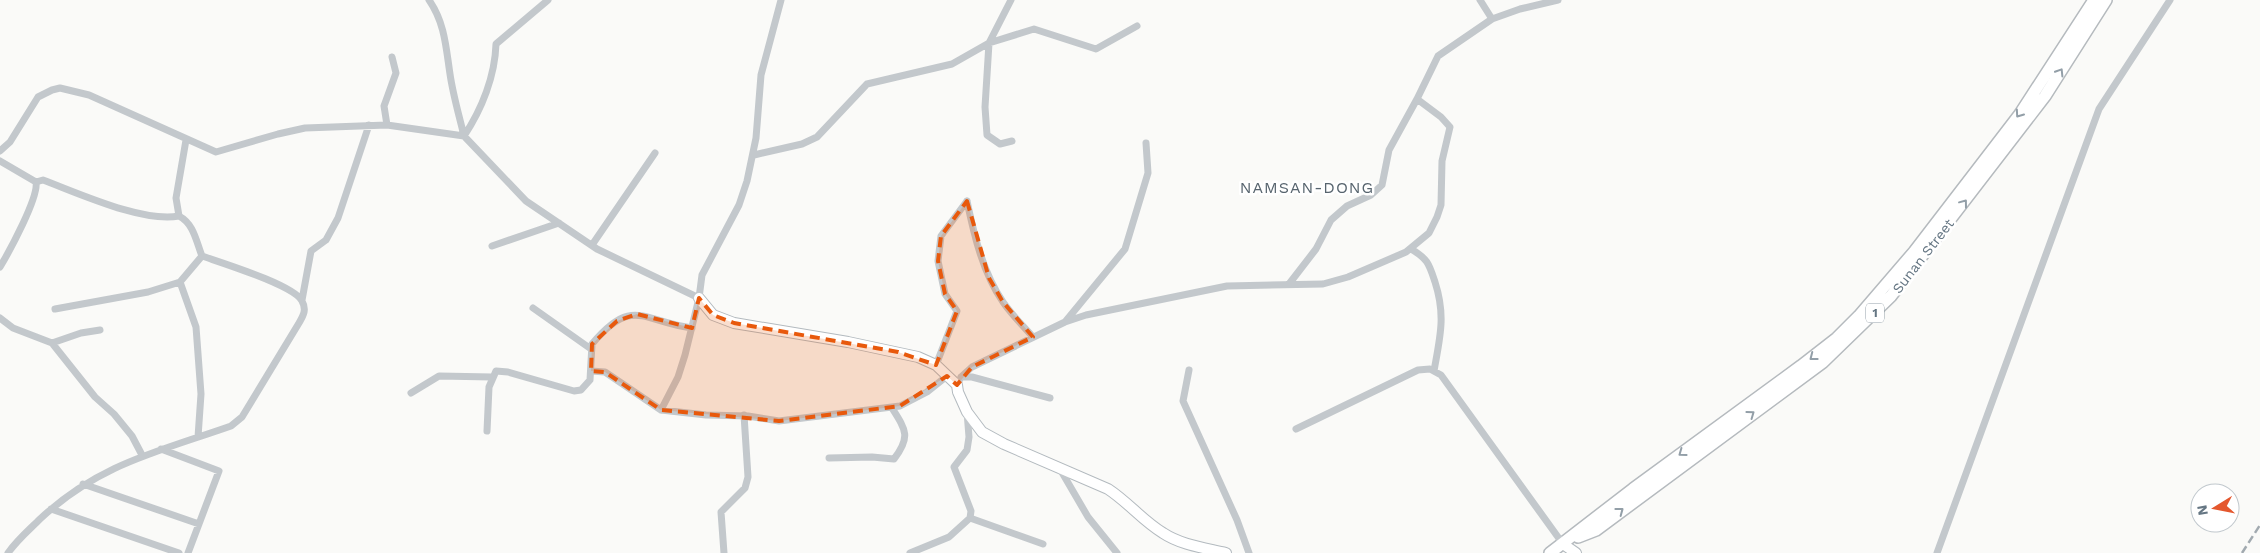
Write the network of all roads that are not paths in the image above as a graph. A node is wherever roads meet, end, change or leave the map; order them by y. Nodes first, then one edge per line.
1 (429, 0) edge
2 (548, 0) edge
3 (781, 0) edge
4 (1011, 0) edge
5 (1480, 0) edge
6 (1558, 0) edge
7 (2094, 0) edge
8 (2106, 0) edge
9 (2170, 0) edge
10 (1492, 19) junction
11 (1137, 26) dead end
12 (989, 43) junction
13 (392, 58) dead end
14 (1418, 99) junction
15 (369, 125) junction
16 (387, 126) junction
17 (464, 136) junction
18 (186, 140) junction
19 (1012, 141) dead end
20 (1146, 143) dead end
21 (0, 151) edge
22 (655, 153) dead end
23 (754, 155) junction
24 (0, 161) edge
25 (36, 182) junction
26 (179, 216) junction
27 (559, 223) junction
28 (592, 245) junction
29 (492, 246) dead end
30 (1411, 249) junction
31 (202, 256) junction
32 (0, 267) edge
33 (180, 282) junction
34 (1289, 284) junction
35 (699, 298) junction
36 (302, 300) junction
37 (55, 308) dead end
38 (533, 308) dead end
39 (0, 318) edge
40 (1065, 322) junction
41 (692, 328) junction
42 (100, 330) dead end
43 (1033, 337) junction
44 (52, 343) junction
45 (591, 349) junction
46 (936, 365) junction
47 (1188, 370) dead end
48 (591, 371) junction
49 (1434, 371) junction
50 (947, 376) junction
51 (492, 377) junction
52 (959, 381) junction
53 (411, 393) dead end
54 (1050, 398) dead end
55 (892, 408) junction
56 (661, 410) junction
57 (967, 412) junction
58 (744, 416) junction
59 (1296, 429) dead end
60 (487, 431) dead end
61 (198, 437) junction
62 (161, 449) junction
63 (142, 455) junction
64 (829, 458) dead end
65 (1060, 468) junction
66 (83, 484) junction
67 (51, 509) junction
68 (970, 518) junction
69 (199, 524) junction
70 (1043, 544) dead end
71 (1563, 544) junction
72 (12, 552) edge
73 (179, 553) edge
74 (188, 553) edge
75 (724, 553) edge
76 (910, 553) edge
77 (1117, 553) edge
78 (1226, 553) edge
79 (1249, 553) edge
80 (1550, 553) edge
81 (1576, 553) edge
82 (1937, 553) edge

1 - 17 street
2 - 17 street
3 - 23 street
4 - 12 street
5 - 10 street
6 - 10 street
7 -> 71 main road, Sunan Street / 1
71 -> 8 main road, Sunan Street / 1
9 - 82 street
10 - 14 street
11 - 12 street
12 - 19 street
12 - 23 street
13 - 16 street
14 - 30 street
14 - 34 street
15 - 16 street
15 - 18 street
15 - 36 street
16 - 17 street
17 - 27 street
18 - 21 street
18 - 26 street
20 - 40 street
22 - 28 street
23 - 35 street
24 - 25 street
25 - 26 street
25 - 32 street
26 - 31 street
27 - 28 street
27 - 29 street
28 - 35 street
30 - 34 street
30 - 49 street
31 - 33 street
31 - 36 street
33 - 37 street
33 - 61 street
34 - 40 street
35 - 41 street
35 - 46 street
36 - 61 street
38 - 45 street
39 - 44 street
40 - 43 street
41 - 45 street
41 - 56 street
42 - 44 street
43 - 46 street
43 - 52 street
44 - 63 street
45 - 48 street
46 - 50 street
47 - 79 street
48 - 51 street
48 - 56 street
49 - 59 street
49 - 71 street
50 - 52 street
50 - 55 street
51 - 53 street
51 - 60 street
52 - 54 street
52 - 57 street
55 - 58 street
55 - 64 street
56 - 58 street
57 - 65 street
57 - 68 street
58 - 75 street
61 - 62 street
62 - 63 street
62 - 69 street
63 - 66 street
65 - 77 street
65 - 78 street
66 - 67 street
66 - 69 street
67 - 72 street
67 - 73 street
68 - 70 street
68 - 76 street
69 - 74 street
71 - 80 main road, Sunan Street / 1
71 - 81 street

